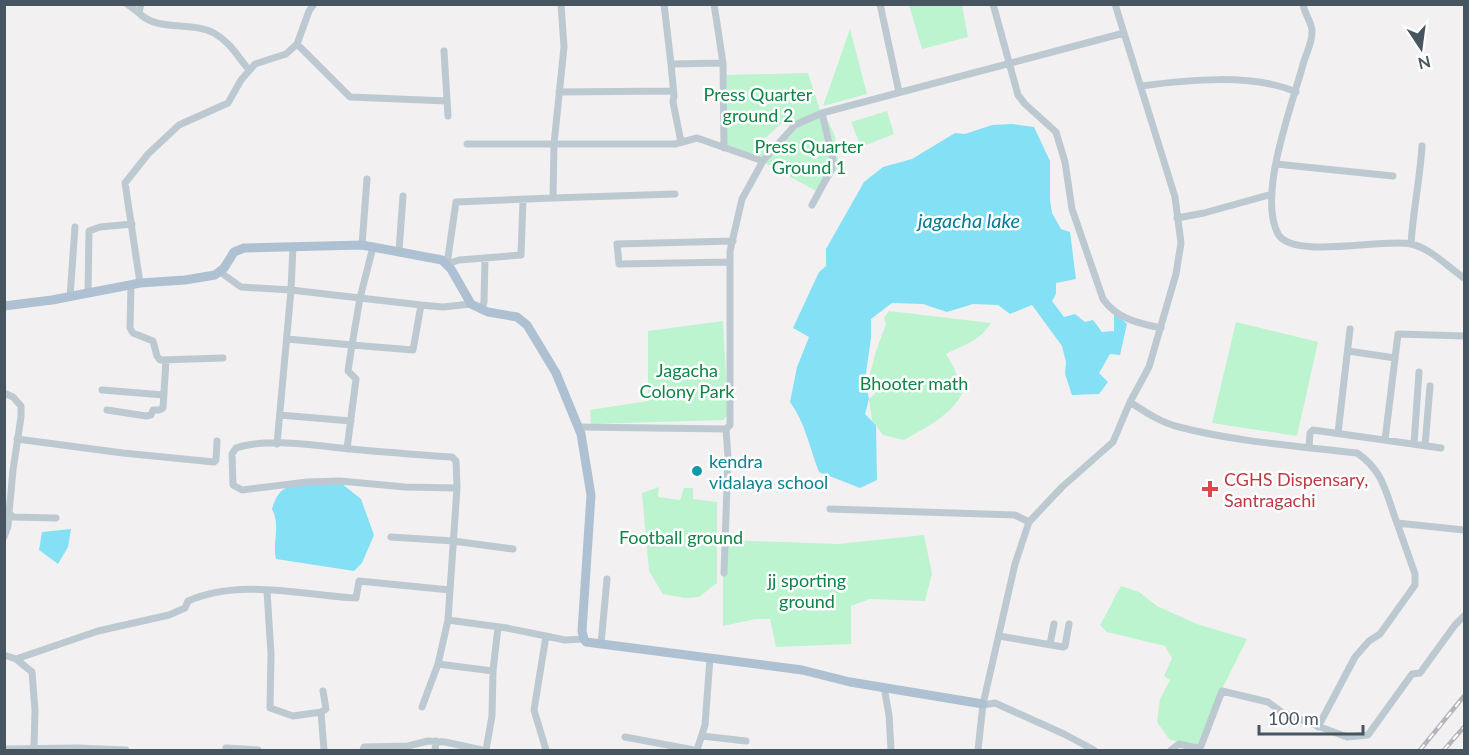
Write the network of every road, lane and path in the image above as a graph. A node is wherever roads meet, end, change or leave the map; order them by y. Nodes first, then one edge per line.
1 (127, 4) edge
2 (314, 4) edge
3 (561, 4) edge
4 (664, 4) edge
5 (714, 4) edge
6 (880, 4) edge
7 (993, 4) edge
8 (1115, 4) edge
9 (1303, 4) edge
10 (140, 9) edge
11 (1124, 33) junction
12 (297, 44) junction
13 (444, 51) dead end
14 (1010, 62) junction
15 (723, 63) junction
16 (671, 64) junction
17 (249, 70) junction
18 (1141, 86) junction
19 (672, 91) junction
20 (559, 92) junction
21 (899, 92) junction
22 (1296, 92) junction
23 (447, 101) junction
24 (822, 113) junction
25 (448, 116) dead end
26 (681, 142) junction
27 (467, 144) dead end
28 (554, 144) junction
29 (1422, 146) dead end
30 (724, 148) junction
31 (763, 161) junction
32 (1276, 164) junction
33 (1393, 176) dead end
34 (367, 179) dead end
35 (675, 194) dead end
36 (1272, 194) junction
37 (403, 196) dead end
38 (553, 198) junction
39 (523, 200) junction
40 (812, 205) dead end
41 (1178, 218) junction
42 (132, 224) junction
43 (75, 226) dead end
44 (732, 241) junction
45 (1411, 244) junction
46 (362, 245) junction
47 (293, 246) junction
48 (373, 247) junction
49 (399, 251) junction
50 (485, 258) junction
51 (730, 262) junction
52 (447, 264) junction
53 (220, 272) junction
54 (1464, 278) edge
55 (136, 284) junction
56 (291, 290) junction
57 (87, 293) junction
58 (70, 297) junction
59 (360, 298) junction
60 (421, 304) junction
61 (471, 304) junction
62 (4, 306) edge
63 (482, 310) junction
64 (1161, 328) junction
65 (1350, 329) dead end
66 (1464, 336) edge
67 (287, 339) junction
68 (352, 345) junction
69 (1348, 351) junction
70 (223, 358) dead end
71 (1395, 358) junction
72 (166, 360) junction
73 (1419, 372) dead end
74 (1430, 386) dead end
75 (102, 390) dead end
76 (4, 393) edge
77 (164, 395) junction
78 (1130, 402) junction
79 (107, 410) dead end
80 (280, 415) junction
81 (351, 421) junction
82 (578, 427) junction
83 (726, 429) junction
84 (1338, 433) junction
85 (17, 439) junction
86 (1386, 440) junction
87 (217, 441) dead end
88 (277, 444) junction
89 (1414, 444) junction
90 (1425, 446) junction
91 (1309, 447) junction
92 (1441, 448) dead end
93 (347, 449) junction
94 (457, 488) junction
95 (830, 509) dead end
96 (9, 513) junction
97 (56, 518) dead end
98 (1029, 522) junction
99 (1397, 523) junction
100 (1464, 530) edge
101 (5, 535) edge
102 (391, 537) dead end
103 (453, 541) junction
104 (513, 549) dead end
105 (724, 573) dead end
106 (607, 579) dead end
107 (450, 590) junction
108 (267, 591) junction
109 (1464, 616) edge
110 (448, 620) junction
111 (1054, 624) dead end
112 (1069, 624) dead end
113 (498, 627) junction
114 (546, 636) junction
115 (999, 636) junction
116 (584, 639) junction
117 (601, 644) junction
118 (1050, 644) junction
119 (4, 655) edge
120 (710, 658) junction
121 (15, 659) junction
122 (438, 664) junction
123 (493, 671) junction
124 (884, 687) junction
125 (323, 691) dead end
126 (983, 705) junction
127 (422, 707) dead end
128 (321, 712) junction
129 (1318, 727) junction
130 (702, 736) junction
131 (625, 737) dead end
132 (436, 741) junction
133 (746, 741) dead end
134 (225, 748) dead end
135 (4, 749) edge
136 (34, 749) junction
137 (63, 749) edge
138 (126, 750) edge
139 (258, 750) edge
140 (324, 750) edge
141 (363, 750) edge
142 (435, 750) edge
143 (484, 750) edge
144 (546, 750) edge
145 (696, 750) edge
146 (891, 750) edge
147 (978, 750) edge
148 (1094, 750) edge
149 (1172, 750) edge

1 - 10 street
2 - 12 street
3 - 20 street
4 - 16 street
5 - 15 street
6 - 21 street
7 - 14 street
8 - 11 street
9 - 22 street
10 - 17 street
11 - 14 street
11 - 18 street
12 - 17 street
12 - 23 street
13 - 23 street
14 - 21 street
14 - 64 street
15 - 16 street
15 - 30 street
16 - 19 street
17 - 42 street
18 - 22 street
18 - 41 street
19 - 20 street
19 - 26 street
20 - 28 street
21 - 24 street
22 - 32 street
23 - 25 street
24 - 31 street
24 - 40 street
26 - 28 street
26 - 30 street
27 - 28 street
28 - 38 street
29 - 45 street
30 - 31 street
31 - 44 street
32 - 33 street
32 - 36 street
34 - 46 street
35 - 38 street
36 - 41 street
36 - 45 street
37 - 49 street
38 - 39 street
39 - 50 street
39 - 52 street
41 - 64 street
42 - 55 street
42 - 57 street
43 - 58 street
44 - 51 street
44 - 51 street
45 - 54 street
46 - 47 main road
46 - 48 main road
47 - 53 main road
47 - 56 street
48 - 49 main road
48 - 59 street
49 - 52 main road
50 - 52 street
50 - 63 street
51 - 83 street
52 - 61 main road
53 - 55 main road
53 - 56 street
55 - 57 main road
55 - 72 street
56 - 59 street
56 - 67 street
57 - 58 main road
58 - 62 main road
59 - 60 street
59 - 68 street
60 - 61 street
60 - 68 street
61 - 63 main road
63 - 82 main road
64 - 78 street
65 - 69 street
66 - 71 street
67 - 68 street
67 - 80 street
68 - 81 street
69 - 71 street
69 - 84 street
70 - 72 street
71 - 86 street
72 - 77 street
73 - 89 street
74 - 90 street
75 - 77 street
76 - 85 street
77 - 79 street
78 - 91 street
78 - 98 street
80 - 81 street
80 - 88 street
81 - 93 street
82 - 83 street
82 - 116 main road
83 - 105 street
84 - 86 street
84 - 91 street
85 - 87 street
85 - 96 street
86 - 89 street
88 - 93 street
88 - 94 street
89 - 90 street
90 - 92 street
91 - 99 street
93 - 94 street
94 - 103 street
95 - 98 street
96 - 97 street
96 - 101 street
98 - 115 street
99 - 100 street
99 - 129 street
102 - 103 street
103 - 104 street
103 - 107 street
106 - 117 street
107 - 108 street
107 - 110 street
108 - 121 street
108 - 128 street
109 - 129 street
110 - 113 street
110 - 122 street
111 - 118 street
112 - 118 street
113 - 114 street
113 - 123 street
114 - 116 street
114 - 144 street
115 - 118 street
115 - 126 street
116 - 117 main road
117 - 120 main road
119 - 121 street
120 - 124 main road
120 - 130 street
121 - 136 street
122 - 123 street
122 - 127 street
123 - 143 street
124 - 126 main road
124 - 146 street
125 - 128 street
126 - 147 street
126 - 148 street
128 - 140 street
129 - 149 street
130 - 133 street
130 - 145 street
131 - 145 street
132 - 141 street
132 - 142 street
132 - 143 street
134 - 139 street
135 - 136 street
136 - 137 street
137 - 138 street

